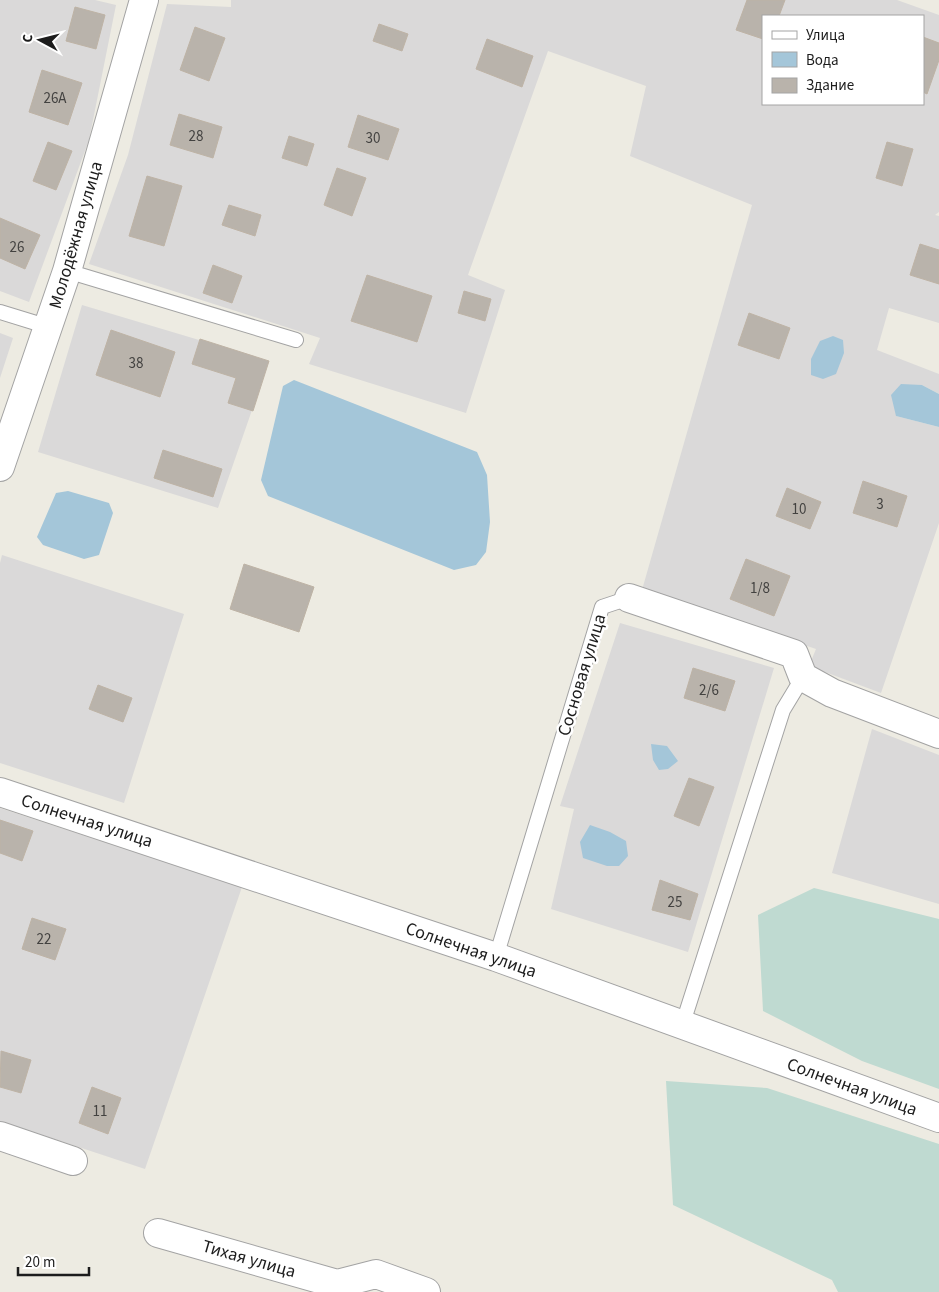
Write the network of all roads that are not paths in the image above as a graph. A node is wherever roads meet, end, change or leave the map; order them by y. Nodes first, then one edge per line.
1 (144, 0) edge
2 (67, 271) junction
3 (0, 312) edge
4 (49, 327) junction
5 (296, 340) dead end
6 (0, 467) edge
7 (628, 598) joint
8 (803, 678) junction
9 (939, 734) edge
10 (0, 792) edge
11 (496, 957) junction
12 (682, 1026) junction
13 (939, 1118) edge
14 (0, 1136) edge
15 (74, 1161) dead end
16 (158, 1233) dead end
17 (426, 1292) edge

1 - 2 street, Молодёжная улица
2 - 4 street, Молодёжная улица
2 - 5 lane
3 - 4 lane
4 - 6 street, Молодёжная улица
7 - 8 street, Сосновая улица
7 - 11 lane, Сосновая улица
8 - 9 street
8 - 12 lane
10 - 11 street, Солнечная улица
11 - 12 street, Солнечная улица
12 - 13 street, Солнечная улица
14 - 15 street
16 - 17 street, Тихая улица

